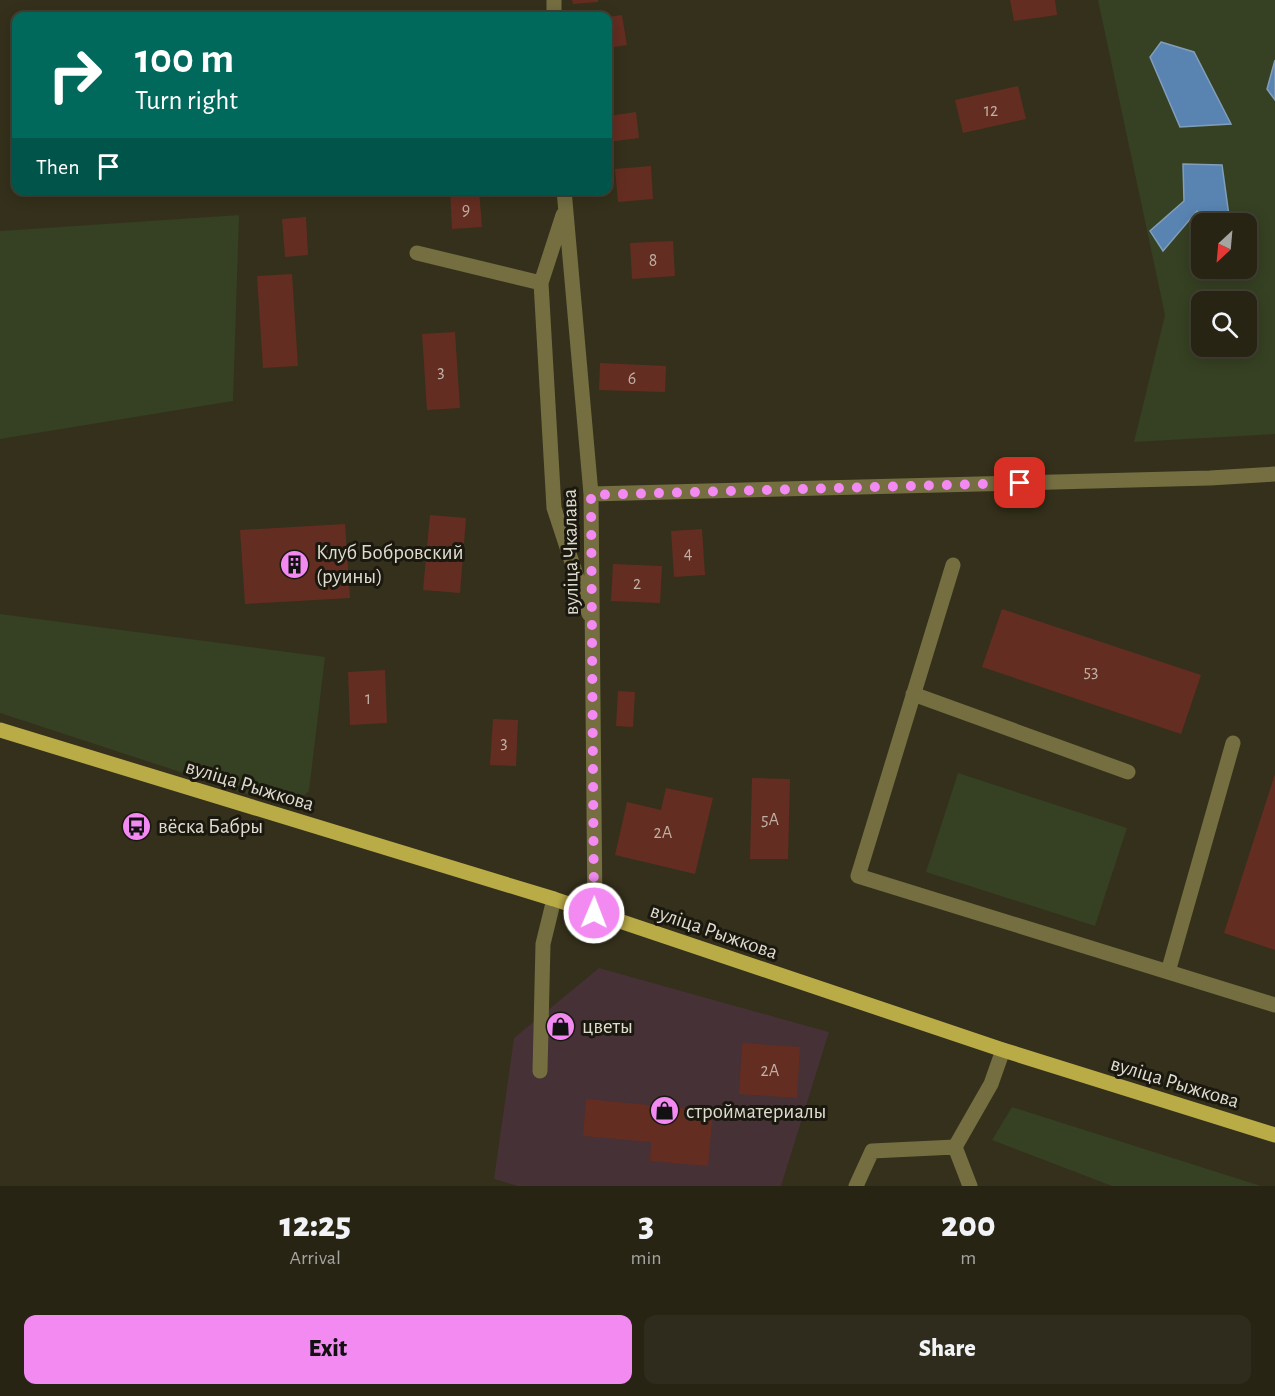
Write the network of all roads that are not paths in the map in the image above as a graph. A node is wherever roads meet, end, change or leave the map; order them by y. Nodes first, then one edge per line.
1 (564, 195) edge
2 (565, 207) junction
3 (417, 253) dead end
4 (541, 283) junction
5 (1275, 474) edge
6 (591, 495) junction
7 (953, 566) dead end
8 (593, 628) junction
9 (913, 694) junction
10 (0, 730) edge
11 (1233, 743) dead end
12 (1128, 772) dead end
13 (554, 899) junction
14 (594, 913) junction
15 (1168, 972) junction
16 (1275, 1005) edge
17 (1003, 1050) junction
18 (540, 1071) dead end
19 (1275, 1135) edge
20 (955, 1147) junction
21 (856, 1186) edge
22 (970, 1186) edge

1 - 2 street, вуліца Чкалава
2 - 4 street
2 - 6 street, вуліца Чкалава
3 - 4 street
4 - 8 street
5 - 6 street
6 - 8 street, вуліца Чкалава
7 - 9 street
8 - 14 street, вуліца Чкалава
9 - 12 street
9 - 15 street
10 - 13 main road, вуліца Рыжкова
11 - 15 street
13 - 14 main road, вуліца Рыжкова
13 - 18 street
14 - 17 main road, вуліца Рыжкова
15 - 16 street
17 - 19 main road, вуліца Рыжкова
17 - 20 street
20 - 21 street
20 - 22 street

